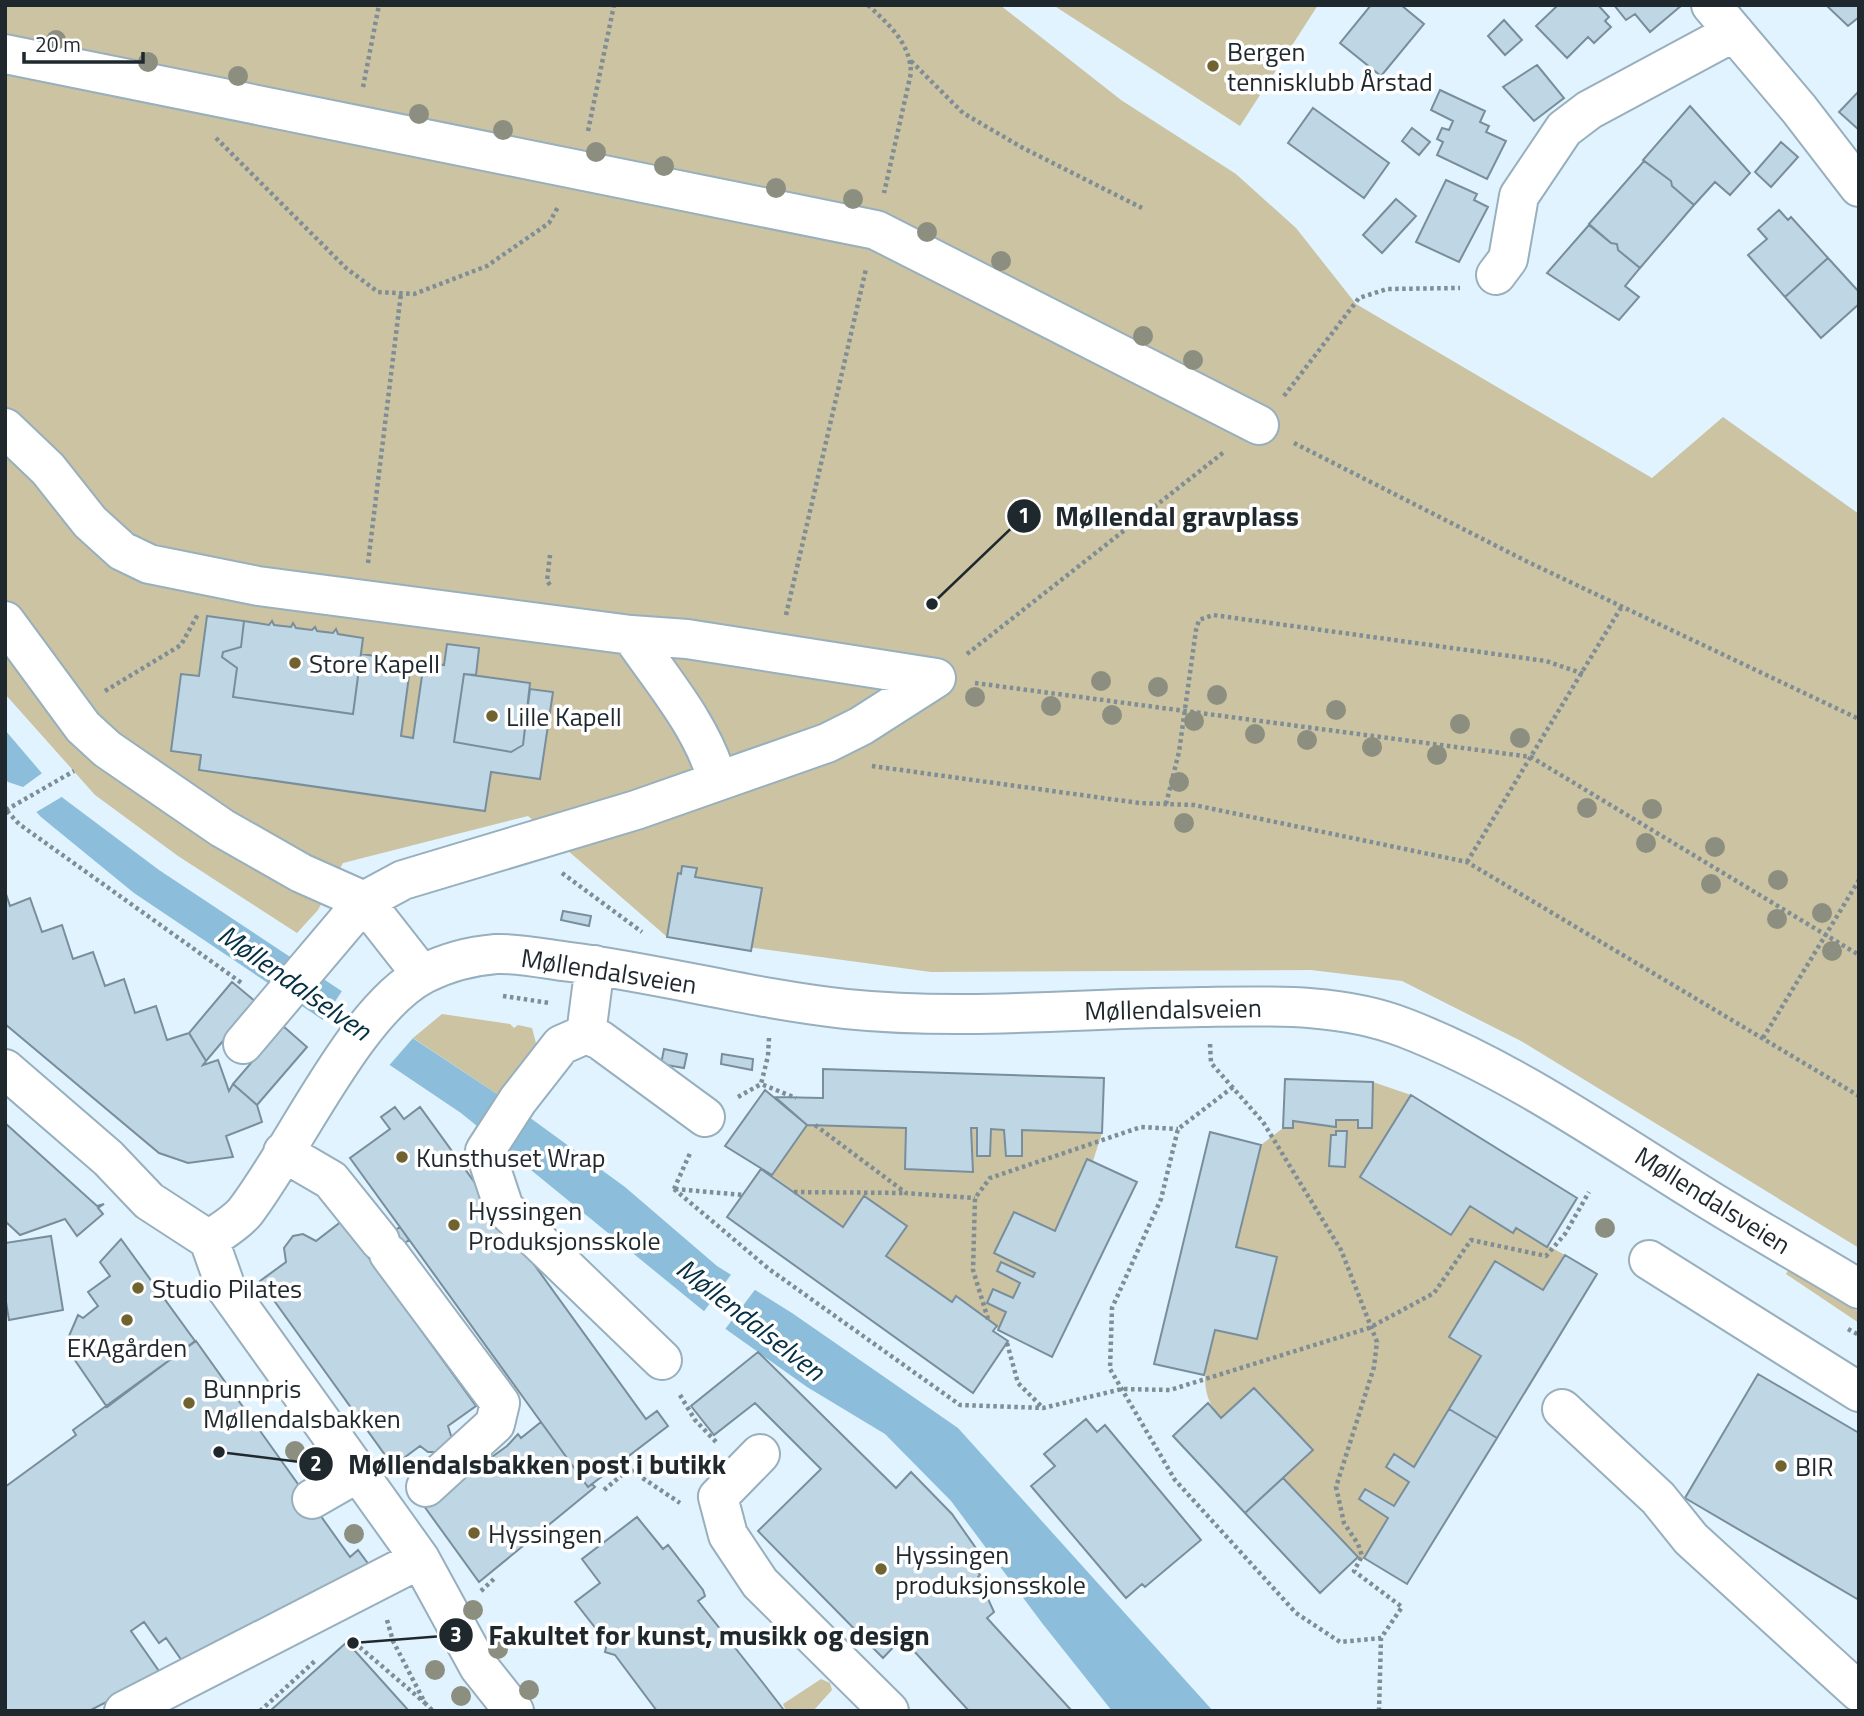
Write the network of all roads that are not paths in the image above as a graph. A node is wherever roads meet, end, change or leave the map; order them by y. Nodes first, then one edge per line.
1 (1722, 18) edge
2 (5, 54) edge
3 (1859, 187) edge
4 (1496, 275) road end
5 (1259, 425) road end
6 (5, 428) edge
7 (5, 621) edge
8 (631, 635) junction
9 (717, 779) junction
10 (364, 901) junction
11 (595, 965) junction
12 (422, 975) junction
13 (588, 1021) junction
14 (243, 1044) dead end
15 (5, 1069) edge
16 (705, 1117) dead end
17 (284, 1152) junction
18 (209, 1241) junction
19 (1649, 1260) dead end
20 (1859, 1289) edge
21 (662, 1360) dead end
22 (1859, 1392) edge
23 (1562, 1409) dead end
24 (760, 1454) dead end
25 (359, 1472) junction
26 (426, 1487) dead end
27 (312, 1499) dead end
28 (421, 1559) junction
29 (1859, 1692) edge
30 (130, 1710) edge
31 (514, 1711) edge
32 (889, 1711) edge

1 - 3 street
1 - 4 street
2 - 5 street
6 - 8 street
7 - 10 street
8 - 9 street
8 - 9 street
9 - 10 street
10 - 12 street
10 - 14 street
11 - 12 street, Møllendalsveien
11 - 13 street
11 - 20 street, Møllendalsveien
12 - 17 street, Møllendalsveien
13 - 16 street
13 - 21 street
15 - 18 street
17 - 18 street, Møllendalsveien
17 - 26 street
18 - 25 street
19 - 22 street
23 - 29 street
24 - 32 street
25 - 27 street
25 - 28 street
28 - 30 street
28 - 31 street

